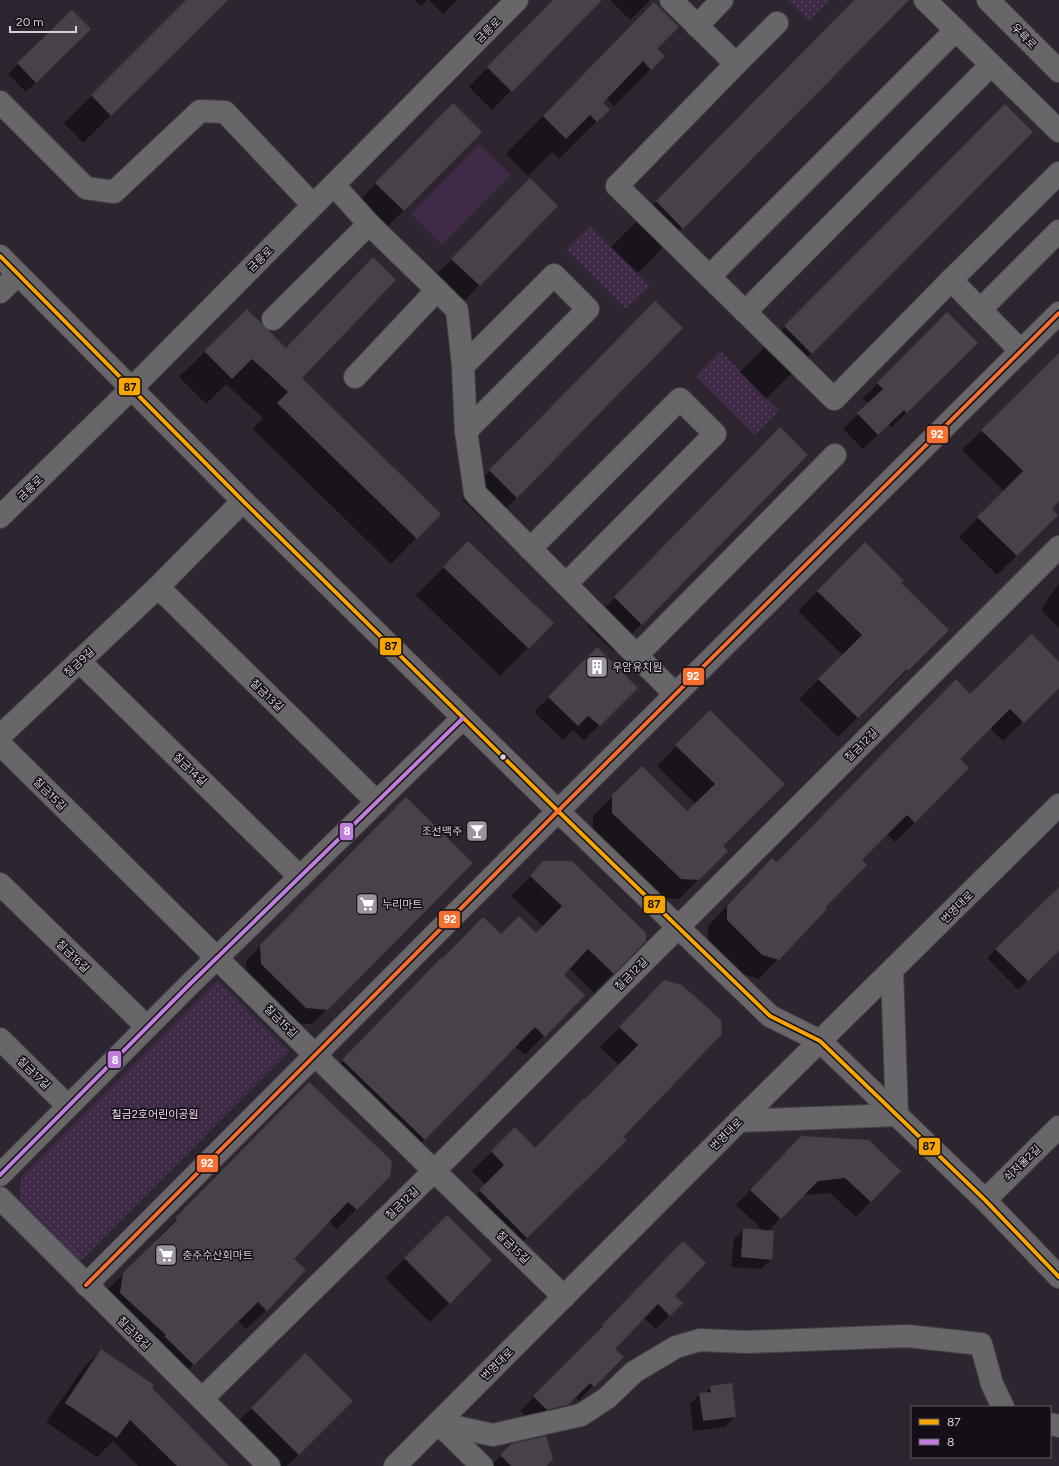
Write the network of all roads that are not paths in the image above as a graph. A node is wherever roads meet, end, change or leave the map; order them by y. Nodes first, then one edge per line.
1 (517, 0) edge
2 (671, 0) edge
3 (722, 0) edge
4 (925, 0) edge
5 (988, 0) edge
6 (777, 23) dead end
7 (697, 26) junction
8 (956, 30) junction
9 (736, 64) junction
10 (991, 65) junction
11 (1059, 71) edge
12 (0, 102) edge
13 (1059, 131) edge
14 (1059, 173) edge
15 (334, 185) junction
16 (313, 205) junction
17 (369, 224) junction
18 (1059, 231) edge
19 (0, 256) edge
20 (18, 274) junction
21 (710, 276) junction
22 (951, 280) junction
23 (437, 290) junction
24 (0, 292) edge
25 (980, 310) junction
26 (745, 312) junction
27 (1059, 313) edge
28 (274, 319) dead end
29 (1020, 351) junction
30 (463, 366) junction
31 (355, 377) dead end
32 (132, 388) junction
33 (466, 431) junction
34 (835, 455) dead end
35 (243, 501) junction
36 (0, 517) edge
37 (1059, 547) edge
38 (530, 548) junction
39 (566, 584) junction
40 (158, 587) junction
41 (636, 655) junction
42 (79, 661) junction
43 (675, 694) junction
44 (463, 718) junction
45 (0, 736) edge
46 (0, 744) edge
47 (377, 802) junction
48 (1059, 805) edge
49 (558, 811) junction
50 (300, 877) junction
51 (0, 884) edge
52 (678, 927) junction
53 (217, 958) junction
54 (892, 971) junction
55 (147, 1027) junction
56 (0, 1040) edge
57 (820, 1041) junction
58 (315, 1055) junction
59 (68, 1106) junction
60 (897, 1115) junction
61 (739, 1121) junction
62 (1059, 1127) edge
63 (434, 1171) junction
64 (0, 1175) edge
65 (0, 1198) edge
66 (985, 1200) junction
67 (1059, 1277) edge
68 (86, 1285) junction
69 (564, 1296) junction
70 (202, 1399) junction
71 (1003, 1406) edge
72 (438, 1423) junction
73 (269, 1466) edge
74 (395, 1466) edge
75 (482, 1466) edge

1 - 15 street, 금릉로
2 - 7 street
3 - 7 street
4 - 8 street
5 - 11 street, 우륵로
6 - 9 street
7 - 9 street
8 - 10 street
8 - 21 street
9 - 21 street
10 - 13 street
10 - 26 street
12 - 16 street
14 - 22 street
15 - 16 street, 금릉로
15 - 17 street
16 - 32 street, 금릉로
17 - 23 street
17 - 28 street
18 - 25 street
19 - 20 street
20 - 24 street
20 - 32 street
21 - 26 street
22 - 25 street
22 - 26 street
23 - 30 street
23 - 31 street
25 - 29 street
27 - 29 street
29 - 43 street
30 - 33 street
30 - 33 street
32 - 35 street
32 - 36 street, 금릉로
33 - 38 street
34 - 41 street
35 - 40 street, 칠금9길
35 - 44 street
37 - 52 street, 칠금12길
38 - 39 street
38 - 39 street
39 - 41 street
40 - 42 street, 칠금9길
40 - 47 street, 칠금13길
41 - 43 street
42 - 45 street, 칠금9길
42 - 50 street, 칠금14길
43 - 49 street
44 - 47 street
44 - 49 street
46 - 53 street, 칠금15길
47 - 50 street
48 - 54 street, 번영대로
49 - 52 street
49 - 58 street
50 - 53 street
51 - 55 street, 칠금16길
52 - 57 street
52 - 63 street, 칠금12길
53 - 55 street
53 - 58 street, 칠금15길
54 - 57 street, 번영대로
54 - 60 street
55 - 59 street
56 - 59 street, 칠금17길
57 - 60 street
57 - 61 street, 번영대로
58 - 63 street, 칠금15길
58 - 68 street
59 - 64 street
60 - 61 street
60 - 66 street
61 - 69 street, 번영대로
62 - 66 street, 쇠저울2길
63 - 69 street, 칠금15길
63 - 70 street, 칠금12길
65 - 68 street, 칠금18길
66 - 67 street
68 - 70 street, 칠금18길
69 - 72 street, 번영대로
70 - 73 street, 칠금18길
71 - 72 street
72 - 74 street, 번영대로
72 - 75 street

